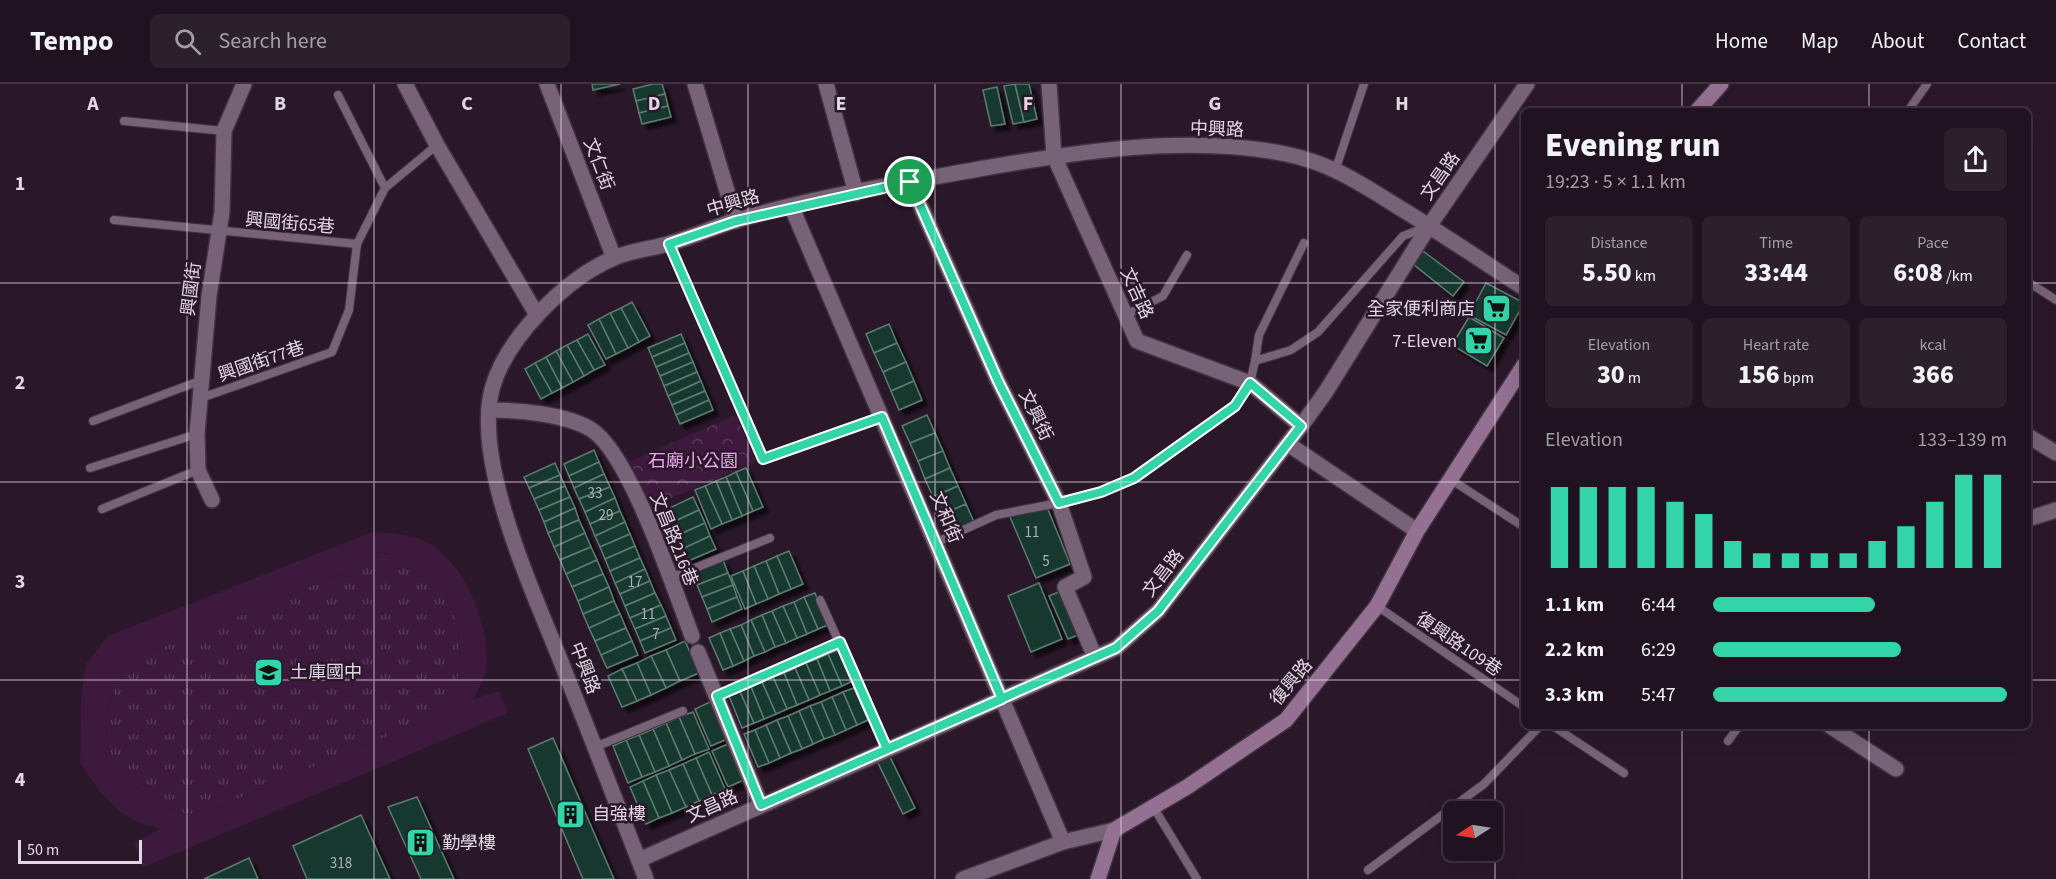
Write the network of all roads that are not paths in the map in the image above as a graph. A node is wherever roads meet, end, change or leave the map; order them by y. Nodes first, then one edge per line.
1 (244, 84) edge
2 (405, 84) edge
3 (547, 84) edge
4 (695, 84) edge
5 (826, 84) edge
6 (1048, 84) edge
7 (1364, 84) edge
8 (1527, 84) edge
9 (1721, 84) edge
10 (1927, 84) edge
11 (338, 95) dead end
12 (1700, 108) edge
13 (1910, 108) edge
14 (124, 121) dead end
15 (224, 131) junction
16 (437, 145) junction
17 (1054, 156) junction
18 (1336, 168) junction
19 (910, 182) junction
20 (385, 188) junction
21 (856, 193) junction
22 (792, 208) junction
23 (114, 220) dead end
24 (736, 221) junction
25 (1429, 226) junction
26 (219, 232) junction
27 (1304, 243) dead end
28 (357, 244) junction
29 (669, 244) junction
30 (1187, 255) dead end
31 (614, 258) junction
32 (2031, 284) edge
33 (1521, 286) edge
34 (2056, 300) edge
35 (537, 315) junction
36 (1126, 315) junction
37 (1255, 361) junction
38 (1521, 370) edge
39 (202, 381) junction
40 (1250, 383) junction
41 (201, 398) junction
42 (489, 410) junction
43 (882, 417) junction
44 (93, 421) dead end
45 (1301, 426) junction
46 (197, 434) junction
47 (2031, 438) edge
48 (1288, 444) junction
49 (2056, 453) edge
50 (90, 468) dead end
51 (198, 470) junction
52 (1450, 479) junction
53 (212, 500) dead end
54 (1059, 503) junction
55 (102, 508) dead end
56 (2056, 510) edge
57 (2031, 518) edge
58 (1521, 525) edge
59 (1417, 531) junction
60 (770, 538) dead end
61 (935, 543) junction
62 (669, 578) junction
63 (820, 600) dead end
64 (1377, 606) junction
65 (692, 636) dead end
66 (840, 642) junction
67 (698, 652) dead end
68 (1095, 657) junction
69 (717, 696) junction
70 (1002, 699) junction
71 (1521, 705) edge
72 (683, 711) dead end
73 (1537, 729) edge
74 (1558, 729) edge
75 (1737, 729) edge
76 (1835, 729) edge
77 (1728, 741) dead end
78 (595, 747) junction
79 (887, 749) junction
80 (1896, 769) dead end
81 (1624, 773) dead end
82 (761, 805) junction
83 (1154, 808) junction
84 (1114, 830) junction
85 (1063, 842) junction
86 (639, 860) junction
87 (1368, 870) dead end
88 (646, 879) edge
89 (963, 879) edge
90 (1098, 879) edge
91 (1197, 879) edge

1 - 15 street, 興國街
2 - 16 street
3 - 31 street, 文仁街
4 - 24 street
5 - 21 street
6 - 17 street, 文吉路
7 - 18 lane
8 - 25 street, 文昌路
9 - 12 main road
10 - 13 lane
11 - 20 lane
14 - 15 lane
15 - 26 street, 興國街
16 - 20 lane
16 - 35 street
17 - 18 street, 中興路
17 - 19 street, 中興路
17 - 36 street, 文吉路
18 - 25 street, 中興路
19 - 21 street, 中興路
19 - 54 street, 文興街
20 - 28 lane
21 - 22 street, 中興路
22 - 24 street, 中興路
22 - 43 street, 文和街
23 - 26 lane, 興國街65巷
24 - 29 street, 中興路
25 - 33 street, 中興路
25 - 37 lane
25 - 45 street, 文昌路
26 - 28 lane, 興國街65巷
26 - 39 street, 興國街
27 - 37 lane
28 - 41 lane, 興國街77巷
29 - 31 street, 中興路
29 - 43 lane
30 - 36 lane
31 - 35 street, 中興路
32 - 34 lane
35 - 42 street, 中興路
36 - 40 street, 文吉路
37 - 40 lane
38 - 52 main road, 復興路
39 - 41 street, 興國街
39 - 44 lane
40 - 45 street, 文吉路
40 - 54 lane
41 - 46 street, 興國街
42 - 62 street, 文昌路216巷
42 - 78 street, 中興路
43 - 61 street, 文和街
45 - 48 street, 文昌路
46 - 50 lane
46 - 51 street, 興國街
47 - 49 street
48 - 59 street
48 - 68 street, 文昌路
51 - 53 street, 興國街
51 - 55 lane
52 - 58 lane
52 - 59 main road, 復興路
54 - 61 lane
54 - 68 street, 文興街
56 - 57 street
59 - 64 main road, 復興路
60 - 62 lane
61 - 70 street, 文和街
62 - 65 street, 文昌路216巷
63 - 66 lane
64 - 71 lane, 復興路109巷
64 - 83 main road, 復興路
66 - 69 lane
66 - 79 lane
67 - 69 street
68 - 70 street, 文昌路
69 - 82 street
70 - 79 street, 文昌路
70 - 85 street, 文和街
72 - 78 lane
73 - 87 lane
74 - 81 lane
75 - 77 lane
76 - 80 street
78 - 86 street, 中興路
79 - 82 street, 文昌路
82 - 86 street, 文昌路
83 - 84 main road, 復興路
83 - 91 lane
84 - 85 street, 復興路
84 - 90 main road
85 - 89 street, 復興路
86 - 88 street, 中興路

